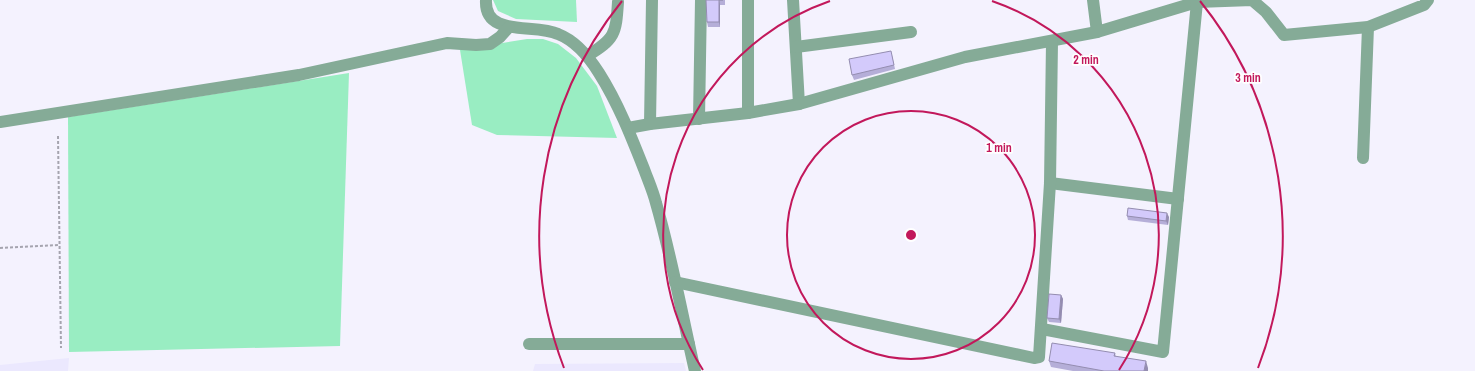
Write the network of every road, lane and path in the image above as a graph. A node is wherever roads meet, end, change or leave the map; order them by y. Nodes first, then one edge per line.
1 (486, 0) edge
2 (652, 0) edge
3 (701, 0) edge
4 (748, 0) edge
5 (794, 0) edge
6 (1094, 0) edge
7 (1428, 0) edge
8 (618, 2) dead end
9 (1198, 2) junction
10 (509, 27) junction
11 (1368, 27) junction
12 (912, 32) dead end
13 (1097, 32) junction
14 (1052, 42) junction
15 (796, 47) junction
16 (587, 56) junction
17 (799, 104) junction
18 (748, 113) junction
19 (699, 119) junction
20 (0, 122) edge
21 (650, 124) junction
22 (628, 128) junction
23 (58, 136) dead end
24 (1363, 158) dead end
25 (1050, 182) junction
26 (1178, 199) junction
27 (59, 245) junction
28 (0, 248) edge
29 (675, 282) junction
30 (1042, 329) junction
31 (529, 344) dead end
32 (689, 344) junction
33 (61, 348) dead end
34 (695, 371) edge

1 - 10 street
2 - 21 street
3 - 19 street
4 - 18 street
5 - 15 street
6 - 13 street
7 - 11 street
8 - 16 street
9 - 11 street
9 - 13 street
9 - 26 street
10 - 16 street
10 - 20 street
11 - 24 street
12 - 15 street
13 - 14 street
14 - 17 street
14 - 25 street
15 - 17 street
16 - 22 street
17 - 18 street
18 - 19 street
19 - 21 street
21 - 22 street
22 - 29 street
23 - 27 path
25 - 26 street
25 - 30 street
26 - 30 street
27 - 28 path
27 - 33 path
29 - 30 street
29 - 32 street
31 - 32 street
32 - 34 street

